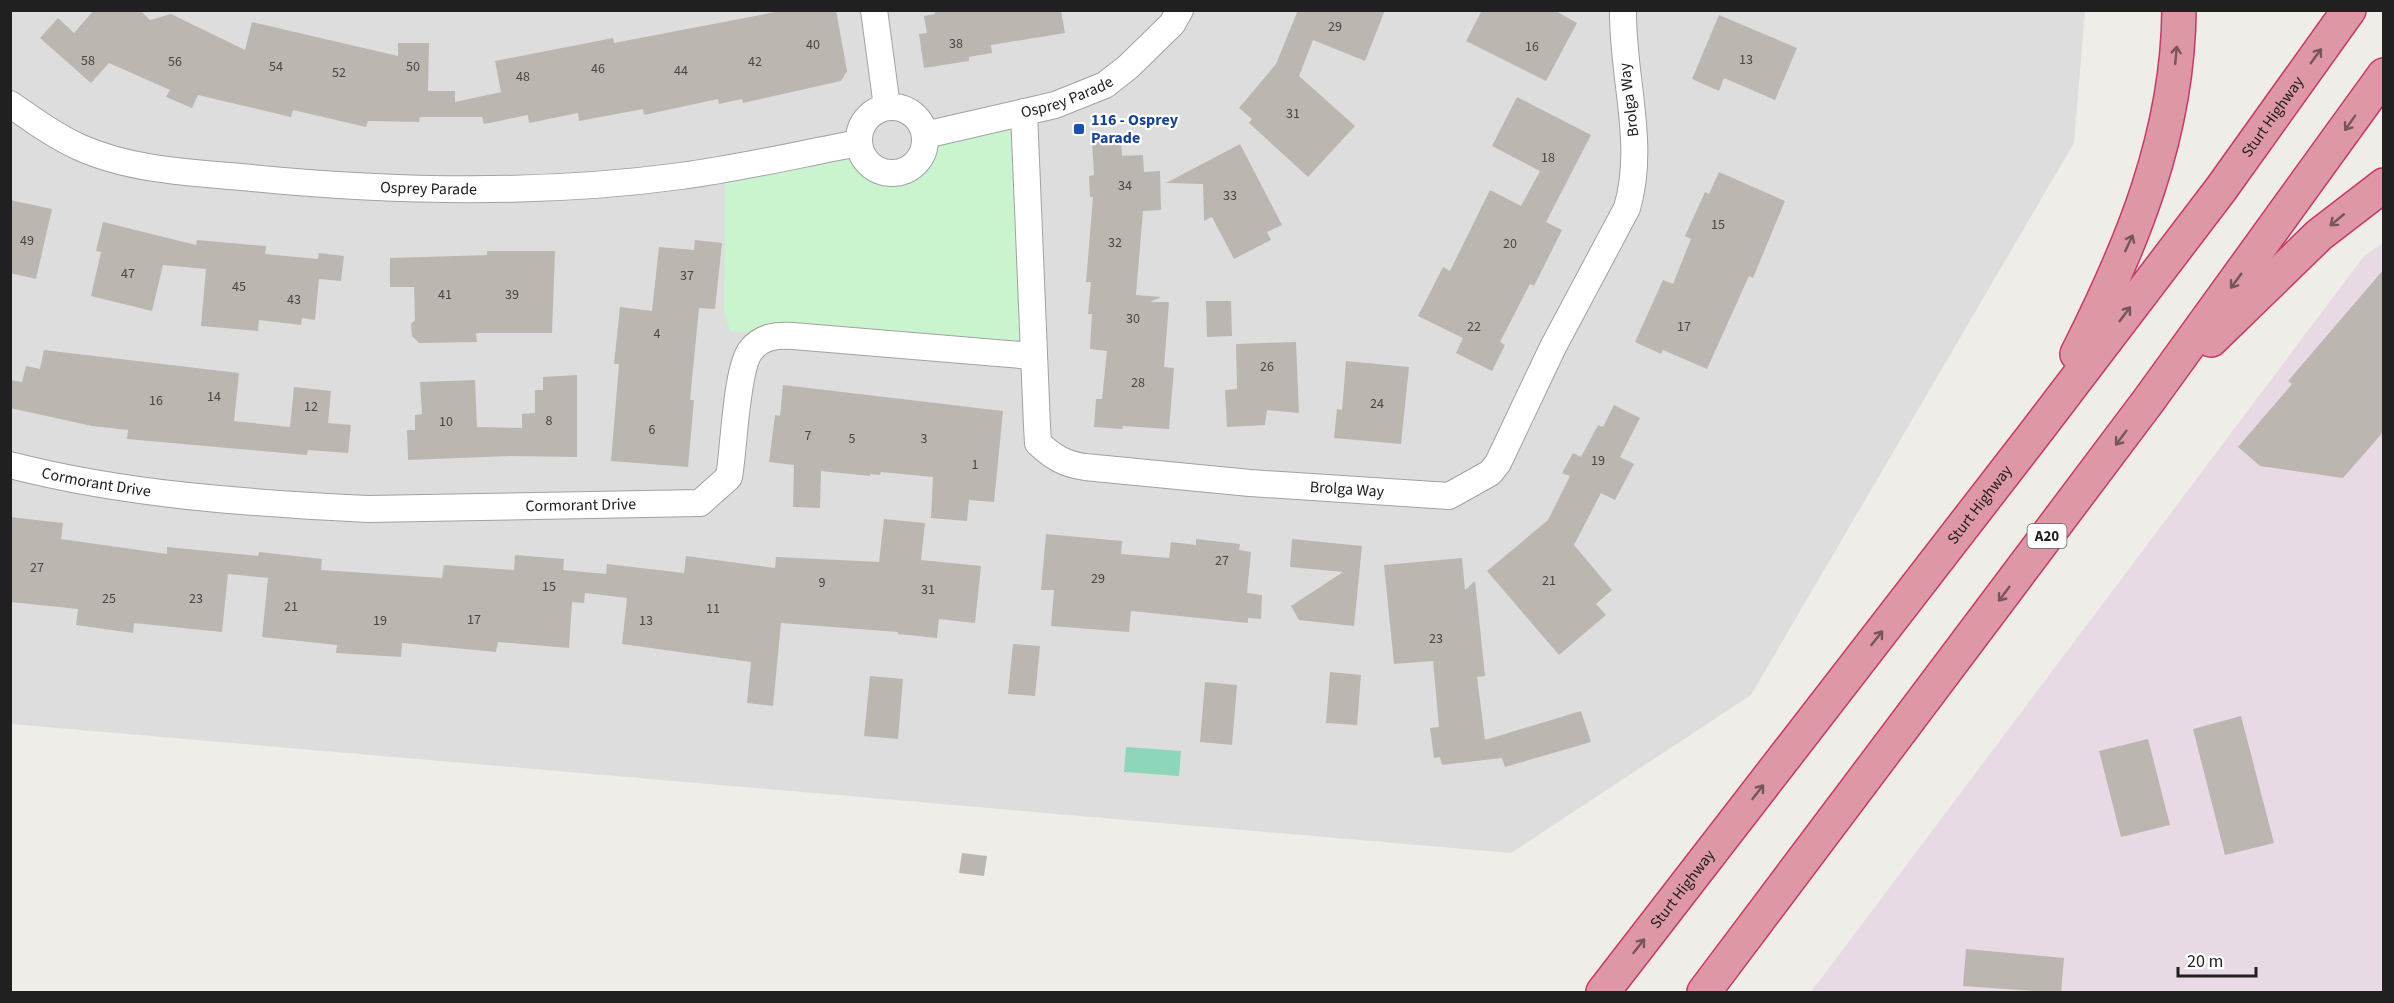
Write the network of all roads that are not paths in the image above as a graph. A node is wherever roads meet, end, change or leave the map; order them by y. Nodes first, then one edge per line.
1 (874, 10) edge
2 (1180, 10) edge
3 (1623, 10) edge
4 (2179, 10) edge
5 (2349, 10) edge
6 (2384, 75) edge
7 (10, 104) edge
8 (887, 107) junction
9 (1023, 112) junction
10 (925, 135) junction
11 (859, 143) junction
12 (2384, 185) edge
13 (1033, 356) junction
14 (2150, 400) junction
15 (2039, 428) junction
16 (10, 465) edge
17 (1603, 993) edge
18 (1704, 993) edge

1 - 8 street
2 - 9 street, Osprey Parade
3 - 13 street, Brolga Way
15 -> 4 highway
15 -> 5 highway, Sturt Highway
6 -> 14 highway, A20
7 - 11 street, Osprey Parade
8 - 10 street
8 - 11 street
9 - 10 street, Osprey Parade
9 - 13 street, Brolga Way
10 - 11 street
12 -> 14 highway
13 - 16 street, Cormorant Drive
14 -> 18 highway, A20
17 -> 15 highway, Sturt Highway

